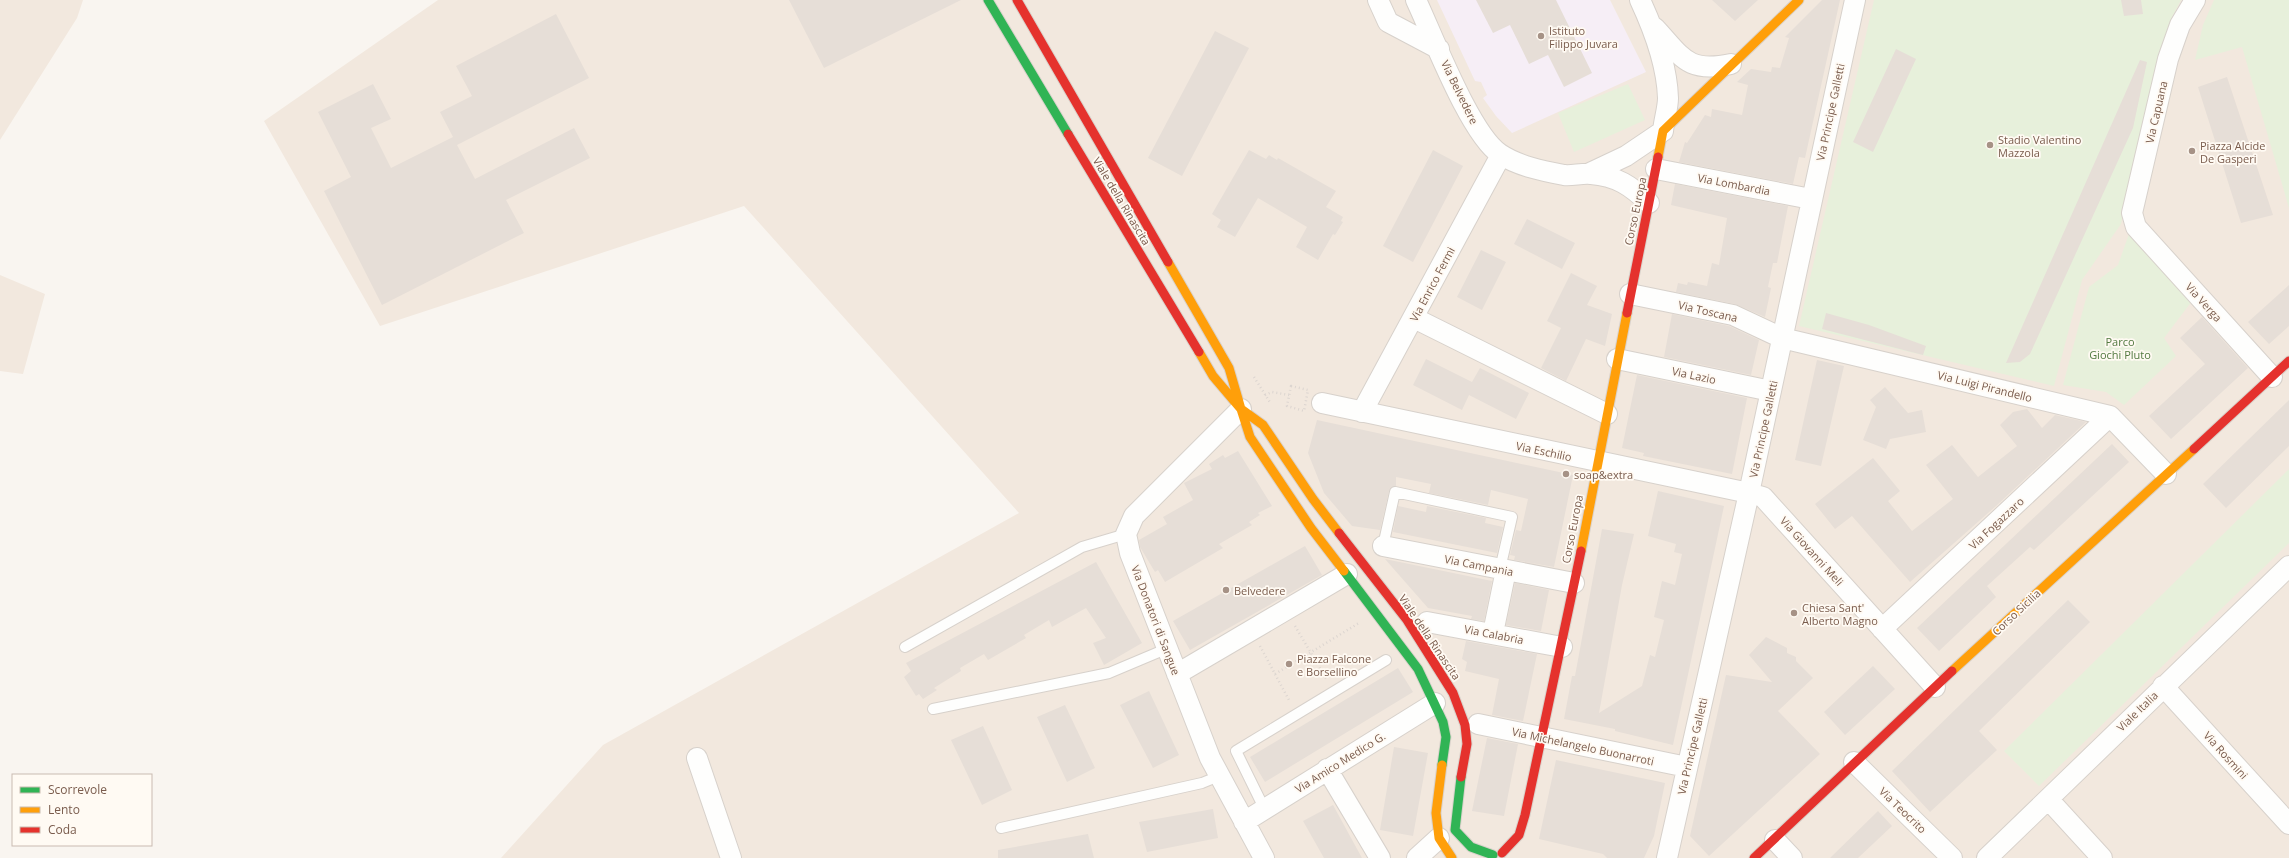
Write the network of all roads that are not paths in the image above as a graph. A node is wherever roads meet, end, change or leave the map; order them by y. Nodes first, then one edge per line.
1 (988, 0) edge
2 (1017, 0) edge
3 (1378, 0) edge
4 (1416, 0) edge
5 (1640, 0) edge
6 (1798, 0) edge
7 (1855, 0) edge
8 (2195, 0) edge
9 (1652, 25) junction
10 (1439, 49) junction
11 (1731, 64) junction
12 (1663, 131) junction
13 (1500, 154) junction
14 (1656, 169) junction
15 (1590, 174) junction
16 (1811, 199) junction
17 (1649, 203) junction
18 (2136, 227) joint
19 (1630, 294) junction
20 (1414, 318) junction
21 (1782, 338) junction
22 (1617, 359) junction
23 (2283, 371) edge
24 (1771, 391) junction
25 (1315, 396) road end
26 (1241, 409) junction
27 (1362, 412) junction
28 (1607, 414) junction
29 (2110, 416) junction
30 (1597, 462) junction
31 (2166, 474) junction
32 (1749, 493) junction
33 (1126, 534) junction
34 (1383, 546) joint
35 (2289, 566) edge
36 (1503, 570) junction
37 (1347, 574) junction
38 (1574, 583) junction
39 (1426, 622) dead end
40 (1882, 629) junction
41 (1493, 633) junction
42 (905, 647) dead end
43 (1562, 647) junction
44 (1166, 649) junction
45 (1386, 660) dead end
46 (1177, 674) junction
47 (2163, 686) junction
48 (1935, 687) junction
49 (1435, 703) junction
50 (933, 709) dead end
51 (1478, 724) dead end
52 (1542, 736) junction
53 (697, 758) dead end
54 (1854, 762) junction
55 (1687, 767) junction
56 (1328, 769) junction
57 (1219, 776) junction
58 (2048, 799) junction
59 (1265, 810) junction
60 (1244, 822) junction
61 (2289, 824) edge
62 (1001, 828) dead end
63 (1439, 838) junction
64 (1775, 840) junction
65 (1495, 856) edge
66 (1515, 856) dead end
67 (731, 858) edge
68 (1264, 858) edge
69 (1380, 858) edge
70 (1417, 858) edge
71 (1452, 858) edge
72 (1667, 858) edge
73 (1754, 858) edge
74 (1792, 858) edge
75 (1952, 858) edge
76 (1987, 858) edge
77 (2102, 858) edge

1 - 26 street, Viale della Rinascita
2 - 26 street, Viale della Rinascita
3 - 10 street, Via Belvedere
4 - 10 street, Via Belvedere
5 - 9 street
6 - 11 street
7 - 16 street, Via Principe Galletti
8 - 18 street, Via Capuana
9 - 11 street
9 - 12 street
10 - 13 street, Via Belvedere
11 - 12 street
12 - 14 street, Corso Europa
12 - 15 street
13 - 15 street, Via Belvedere
13 - 20 street, Via Enrico Fermi
14 - 16 street, Via Lombardia
14 - 17 street, Corso Europa
15 - 17 street
16 - 21 street, Via Principe Galletti
17 - 19 street, Corso Europa
18 - 23 street, Via Verga
19 - 21 street, Via Toscana
19 - 22 street, Corso Europa
20 - 27 street, Via Enrico Fermi
20 - 28 street
21 - 24 street, Via Principe Galletti
21 - 29 street, Via Luigi Pirandello
22 - 24 street, Via Lazio
22 - 28 street, Corso Europa
23 - 31 street, Corso Sicilia
24 - 32 street, Via Principe Galletti
25 - 27 street, Via Eschilio
26 - 33 street
26 - 37 street, Viale della Rinascita
26 - 65 street, Viale della Rinascita
27 - 30 street, Via Eschilio
28 - 30 street, Corso Europa
29 - 31 street
29 - 40 street, Via Fogazzaro
30 - 32 street, Via Eschilio
30 - 38 street, Corso Europa
31 - 48 street, Corso Sicilia
32 - 40 street, Via Giovanni Meli
32 - 55 street, Via Principe Galletti
33 - 42 lane
33 - 44 street, Via Donatori di Sangue
34 - 36 street, Via Campania
34 - 36 lane
35 - 47 street, Viale Italia
36 - 38 street, Via Campania
36 - 41 street
37 - 46 street
37 - 49 street, Viale della Rinascita
38 - 43 street, Corso Europa
39 - 41 street, Via Calabria
40 - 48 street, Via Giovanni Meli
41 - 43 street, Via Calabria
43 - 52 street, Corso Europa
44 - 46 street, Via Donatori di Sangue
44 - 50 lane
45 - 59 lane
46 - 57 street, Via Donatori di Sangue
47 - 58 street, Viale Italia
47 - 61 street, Via Rosmini
48 - 54 street, Corso Sicilia
49 - 56 street, Via Amico Medico G.
49 - 63 street, Viale della Rinascita
51 - 52 street, Via Michelangelo Buonarroti
52 - 55 street, Via Michelangelo Buonarroti
52 - 65 street, Corso Europa
53 - 67 street
54 - 64 street, Corso Sicilia
54 - 75 street, Via Teocrito
55 - 72 street, Via Principe Galletti
56 - 59 street, Via Amico Medico G.
56 - 69 street
57 - 60 street, Via Donatori di Sangue
57 - 62 lane
58 - 76 street, Viale Italia
58 - 77 street
59 - 60 street, Via Amico Medico G.
60 - 68 street, Via Donatori di Sangue
63 - 70 street
63 - 71 street, Viale della Rinascita
64 - 73 street, Corso Sicilia
64 - 74 street
65 - 66 street, Viale della Rinascita

